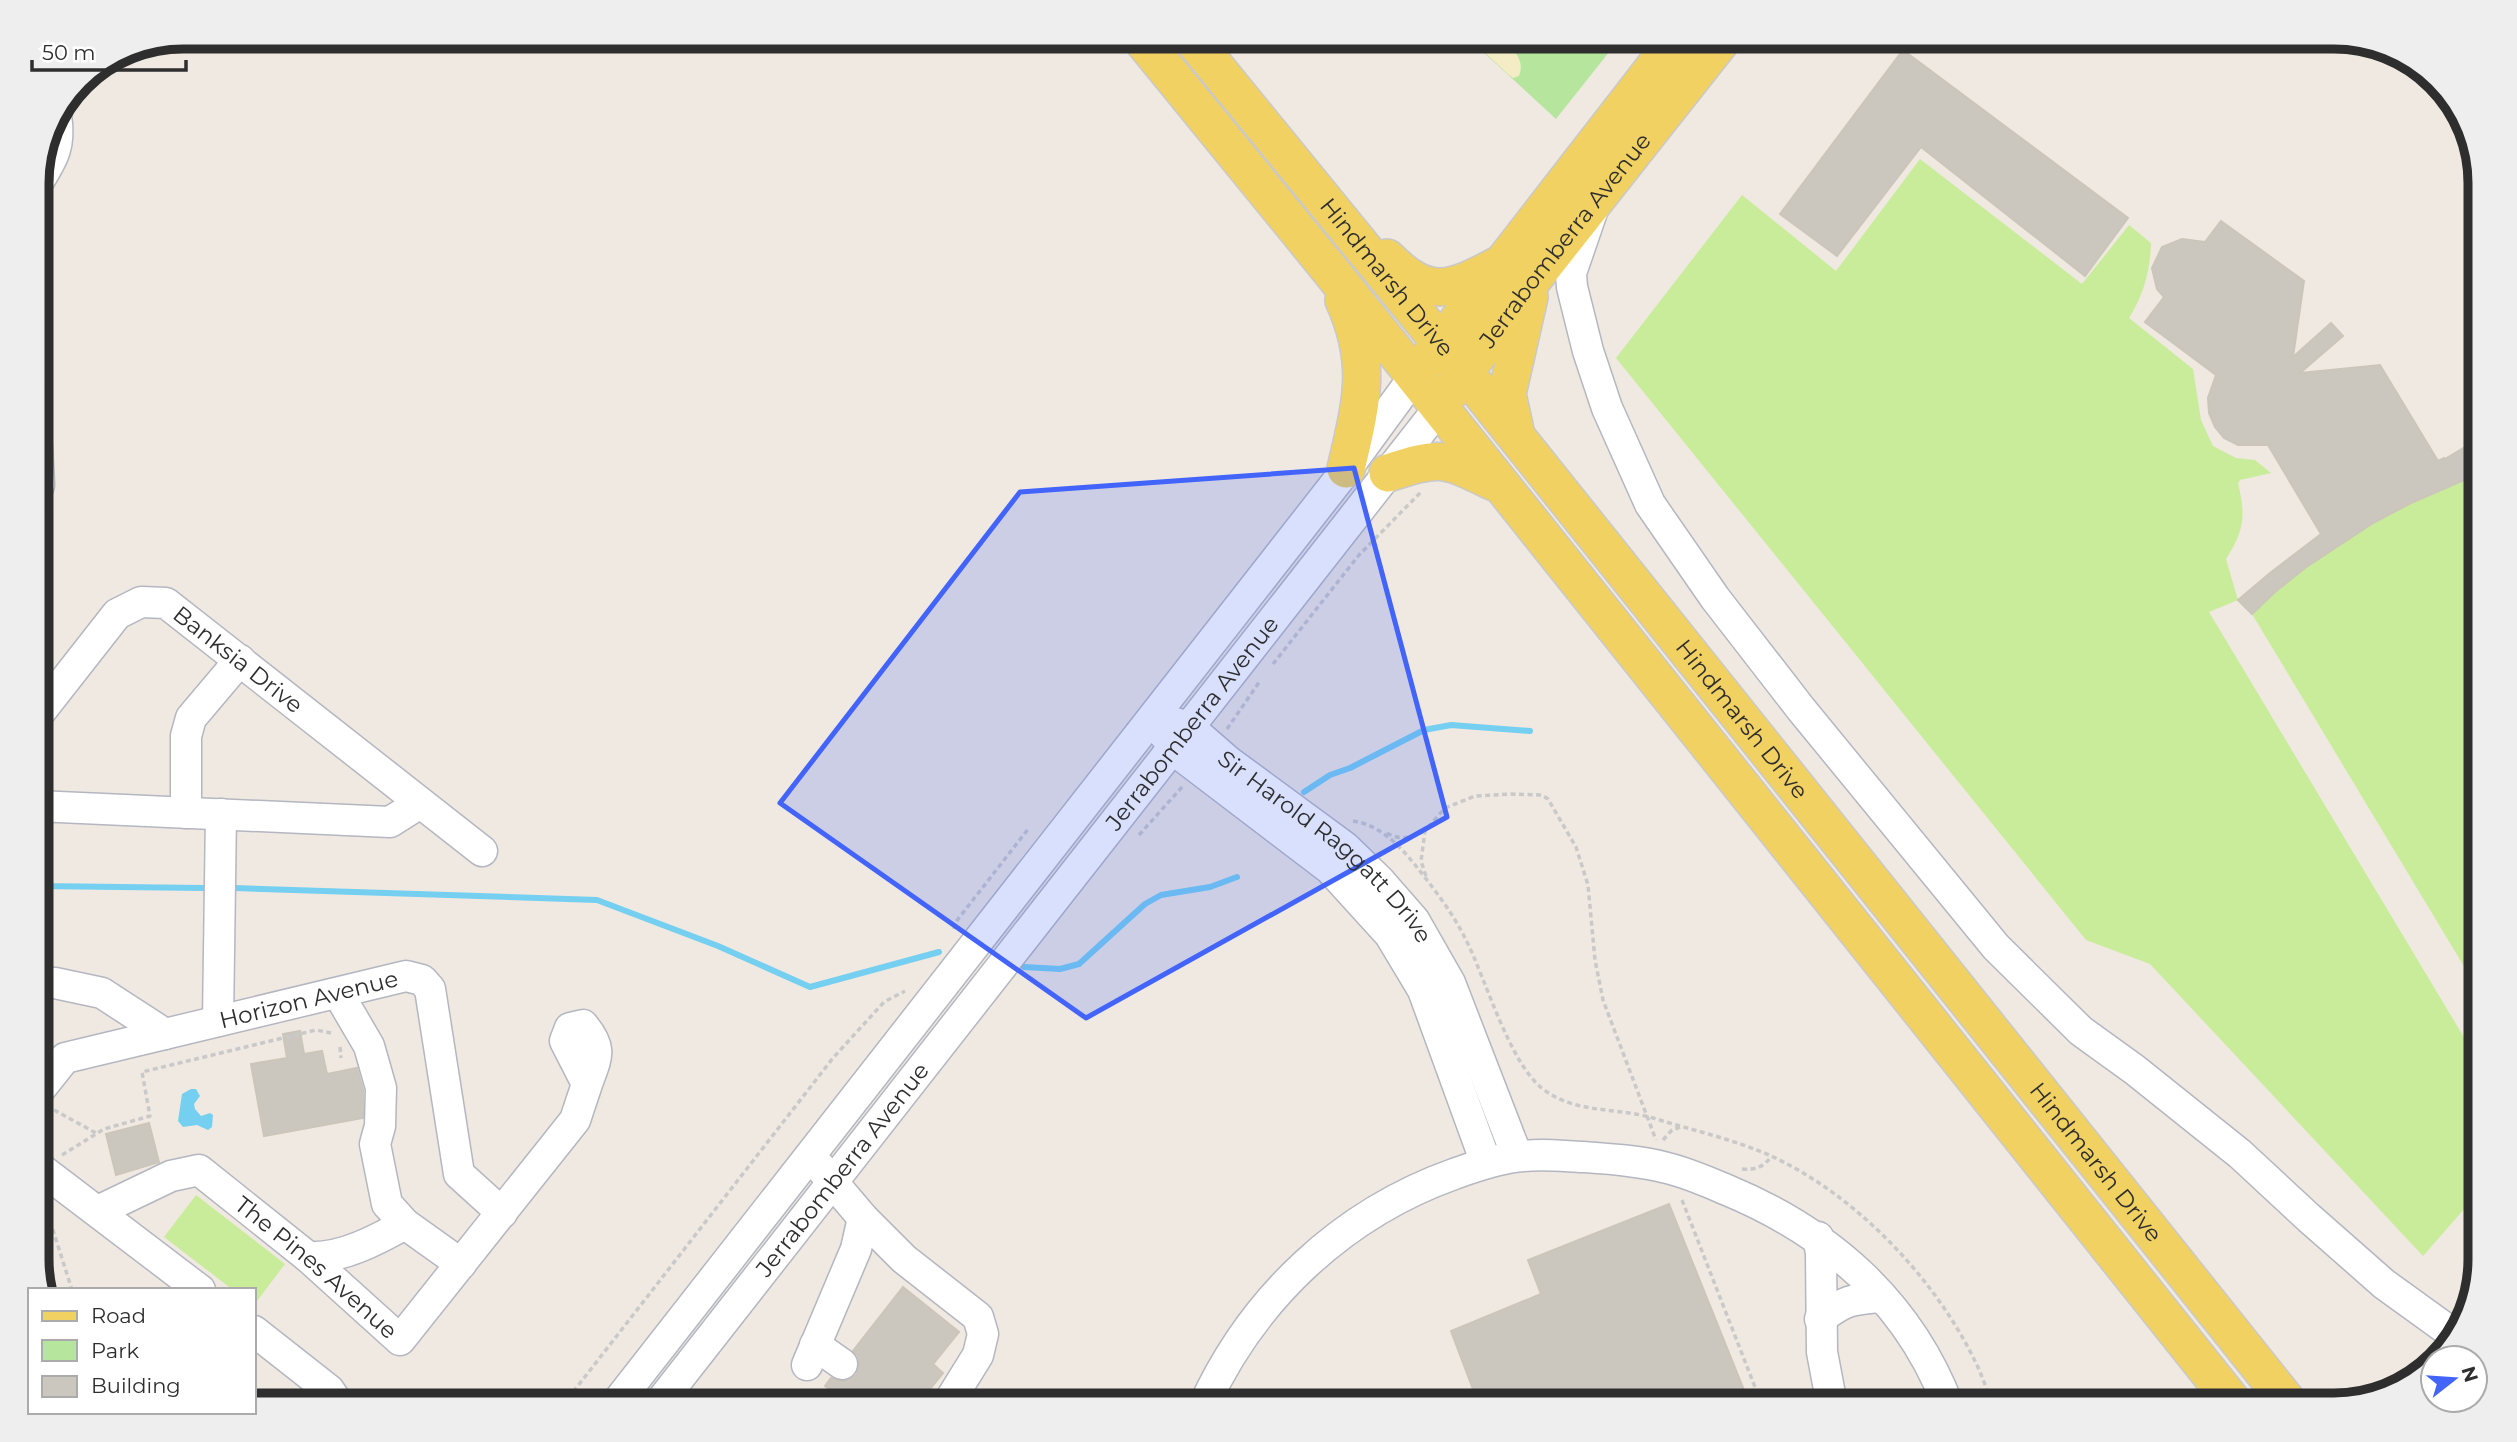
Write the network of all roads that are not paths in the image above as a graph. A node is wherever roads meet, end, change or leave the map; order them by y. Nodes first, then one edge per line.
1 (1150, 49) edge
2 (1201, 49) edge
3 (1670, 49) edge
4 (1715, 49) edge
5 (59, 133) edge
6 (51, 162) edge
7 (1299, 171) junction
8 (1597, 199) junction
9 (1330, 270) junction
10 (1518, 271) junction
11 (1440, 344) junction
12 (1465, 373) junction
13 (1414, 377) junction
14 (1439, 408) junction
15 (1517, 438) junction
16 (1346, 469) junction
17 (1388, 473) junction
18 (1501, 486) junction
19 (240, 660) junction
20 (49, 701) edge
21 (1152, 717) junction
22 (1181, 737) junction
23 (1115, 765) junction
24 (1143, 785) junction
25 (421, 803) junction
26 (49, 807) edge
27 (186, 813) junction
28 (221, 814) junction
29 (482, 851) dead end
30 (49, 983) edge
31 (338, 992) junction
32 (218, 1021) junction
33 (165, 1034) junction
34 (587, 1084) dead end
35 (49, 1085) edge
36 (809, 1156) junction
37 (1517, 1156) junction
38 (1486, 1163) junction
39 (49, 1175) edge
40 (833, 1181) junction
41 (99, 1211) junction
42 (502, 1213) junction
43 (863, 1219) junction
44 (405, 1224) junction
45 (1818, 1237) junction
46 (309, 1257) junction
47 (461, 1264) junction
48 (197, 1288) edge
49 (1882, 1297) junction
50 (1820, 1319) junction
51 (2447, 1330) edge
52 (256, 1333) edge
53 (842, 1364) dead end
54 (329, 1393) edge
55 (624, 1393) edge
56 (667, 1393) edge
57 (954, 1393) edge
58 (1210, 1393) edge
59 (1830, 1393) edge
60 (1942, 1393) edge
61 (2225, 1393) edge
62 (2280, 1393) edge

1 - 9 main road, Hindmarsh Drive
2 - 7 main road, Hindmarsh Drive
3 - 10 main road, Jerrabomberra Avenue
4 - 8 main road, Jerrabomberra Avenue
5 - 6 street
7 - 10 main road
7 - 11 main road, Hindmarsh Drive
8 - 10 main road, Jerrabomberra Avenue
8 - 51 street
9 - 13 main road, Hindmarsh Drive
9 - 16 main road
10 - 11 main road, Jerrabomberra Avenue
10 - 12 main road, Jerrabomberra Avenue
10 - 15 main road
11 - 12 main road, Hindmarsh Drive
11 - 13 main road, Jerrabomberra Avenue
12 - 14 main road, Jerrabomberra Avenue
12 - 15 main road, Hindmarsh Drive
13 - 14 main road, Hindmarsh Drive
13 - 16 street, Jerrabomberra Avenue
14 - 17 street, Jerrabomberra Avenue
14 - 18 main road, Hindmarsh Drive
15 - 62 main road, Hindmarsh Drive
16 - 21 street, Jerrabomberra Avenue
17 - 18 main road
17 - 22 street, Jerrabomberra Avenue
18 - 61 main road, Hindmarsh Drive
19 - 20 street, Banksia Drive
19 - 25 street, Banksia Drive
19 - 27 street
21 - 22 street, Sir Harold Raggatt Drive
21 - 23 street, Jerrabomberra Avenue
22 - 24 street, Jerrabomberra Avenue
22 - 37 street, Sir Harold Raggatt Drive
22 - 38 street, Sir Harold Raggatt Drive
23 - 24 street
23 - 36 street, Jerrabomberra Avenue
24 - 40 street, Jerrabomberra Avenue
25 - 28 street
25 - 29 street, Banksia Drive
26 - 27 street
27 - 28 street
28 - 32 street
30 - 33 street
31 - 32 street, Horizon Avenue
31 - 42 street, Horizon Avenue
31 - 44 street
32 - 33 street, Horizon Avenue
33 - 35 street, Horizon Avenue
34 - 42 street, The Pines Avenue
36 - 40 street
36 - 55 street, Jerrabomberra Avenue
37 - 38 street
37 - 45 street
38 - 58 street
39 - 41 street
40 - 43 street
40 - 56 street, Jerrabomberra Avenue
41 - 46 street, The Pines Avenue
41 - 48 street
42 - 47 street, The Pines Avenue
43 - 53 street
43 - 57 street
44 - 46 street
44 - 47 street
45 - 49 street
45 - 50 street
46 - 47 street, The Pines Avenue
49 - 50 street
49 - 60 street
50 - 59 street
52 - 54 street

